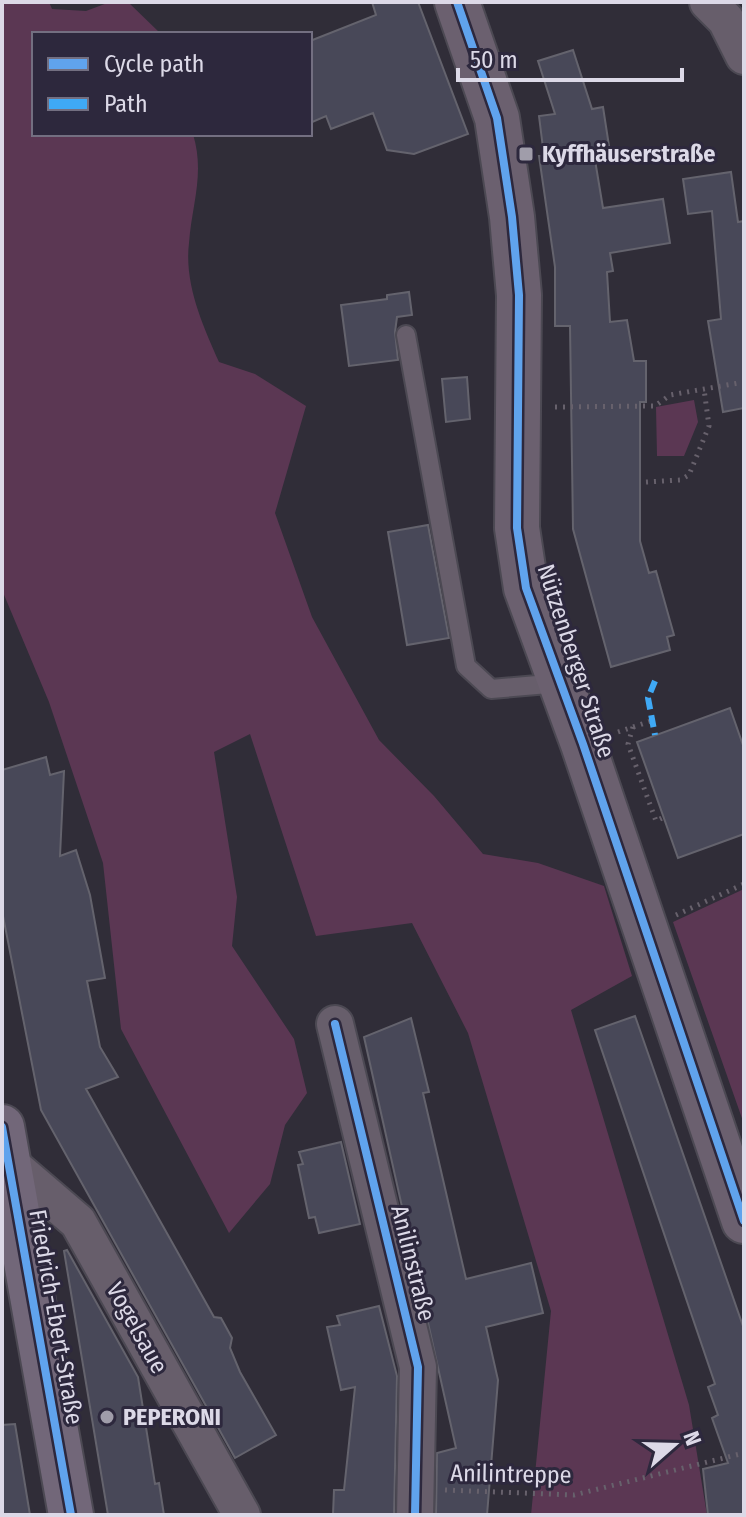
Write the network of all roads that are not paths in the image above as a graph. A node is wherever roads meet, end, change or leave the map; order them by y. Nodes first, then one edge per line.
1 (708, 2) edge
2 (465, 4) edge
3 (744, 56) edge
4 (406, 335) dead end
5 (560, 683) junction
6 (335, 1024) dead end
7 (5, 1144) edge
8 (744, 1221) edge
9 (415, 1502) edge
10 (71, 1515) edge
11 (242, 1515) edge

1 - 3 street
2 - 5 street, Nützenberger Straße
4 - 5 lane
5 - 8 street, Nützenberger Straße
6 - 9 street, Anilinstraße
7 - 10 main road, Friedrich-Ebert-Straße
7 - 11 street, Vogelsaue

